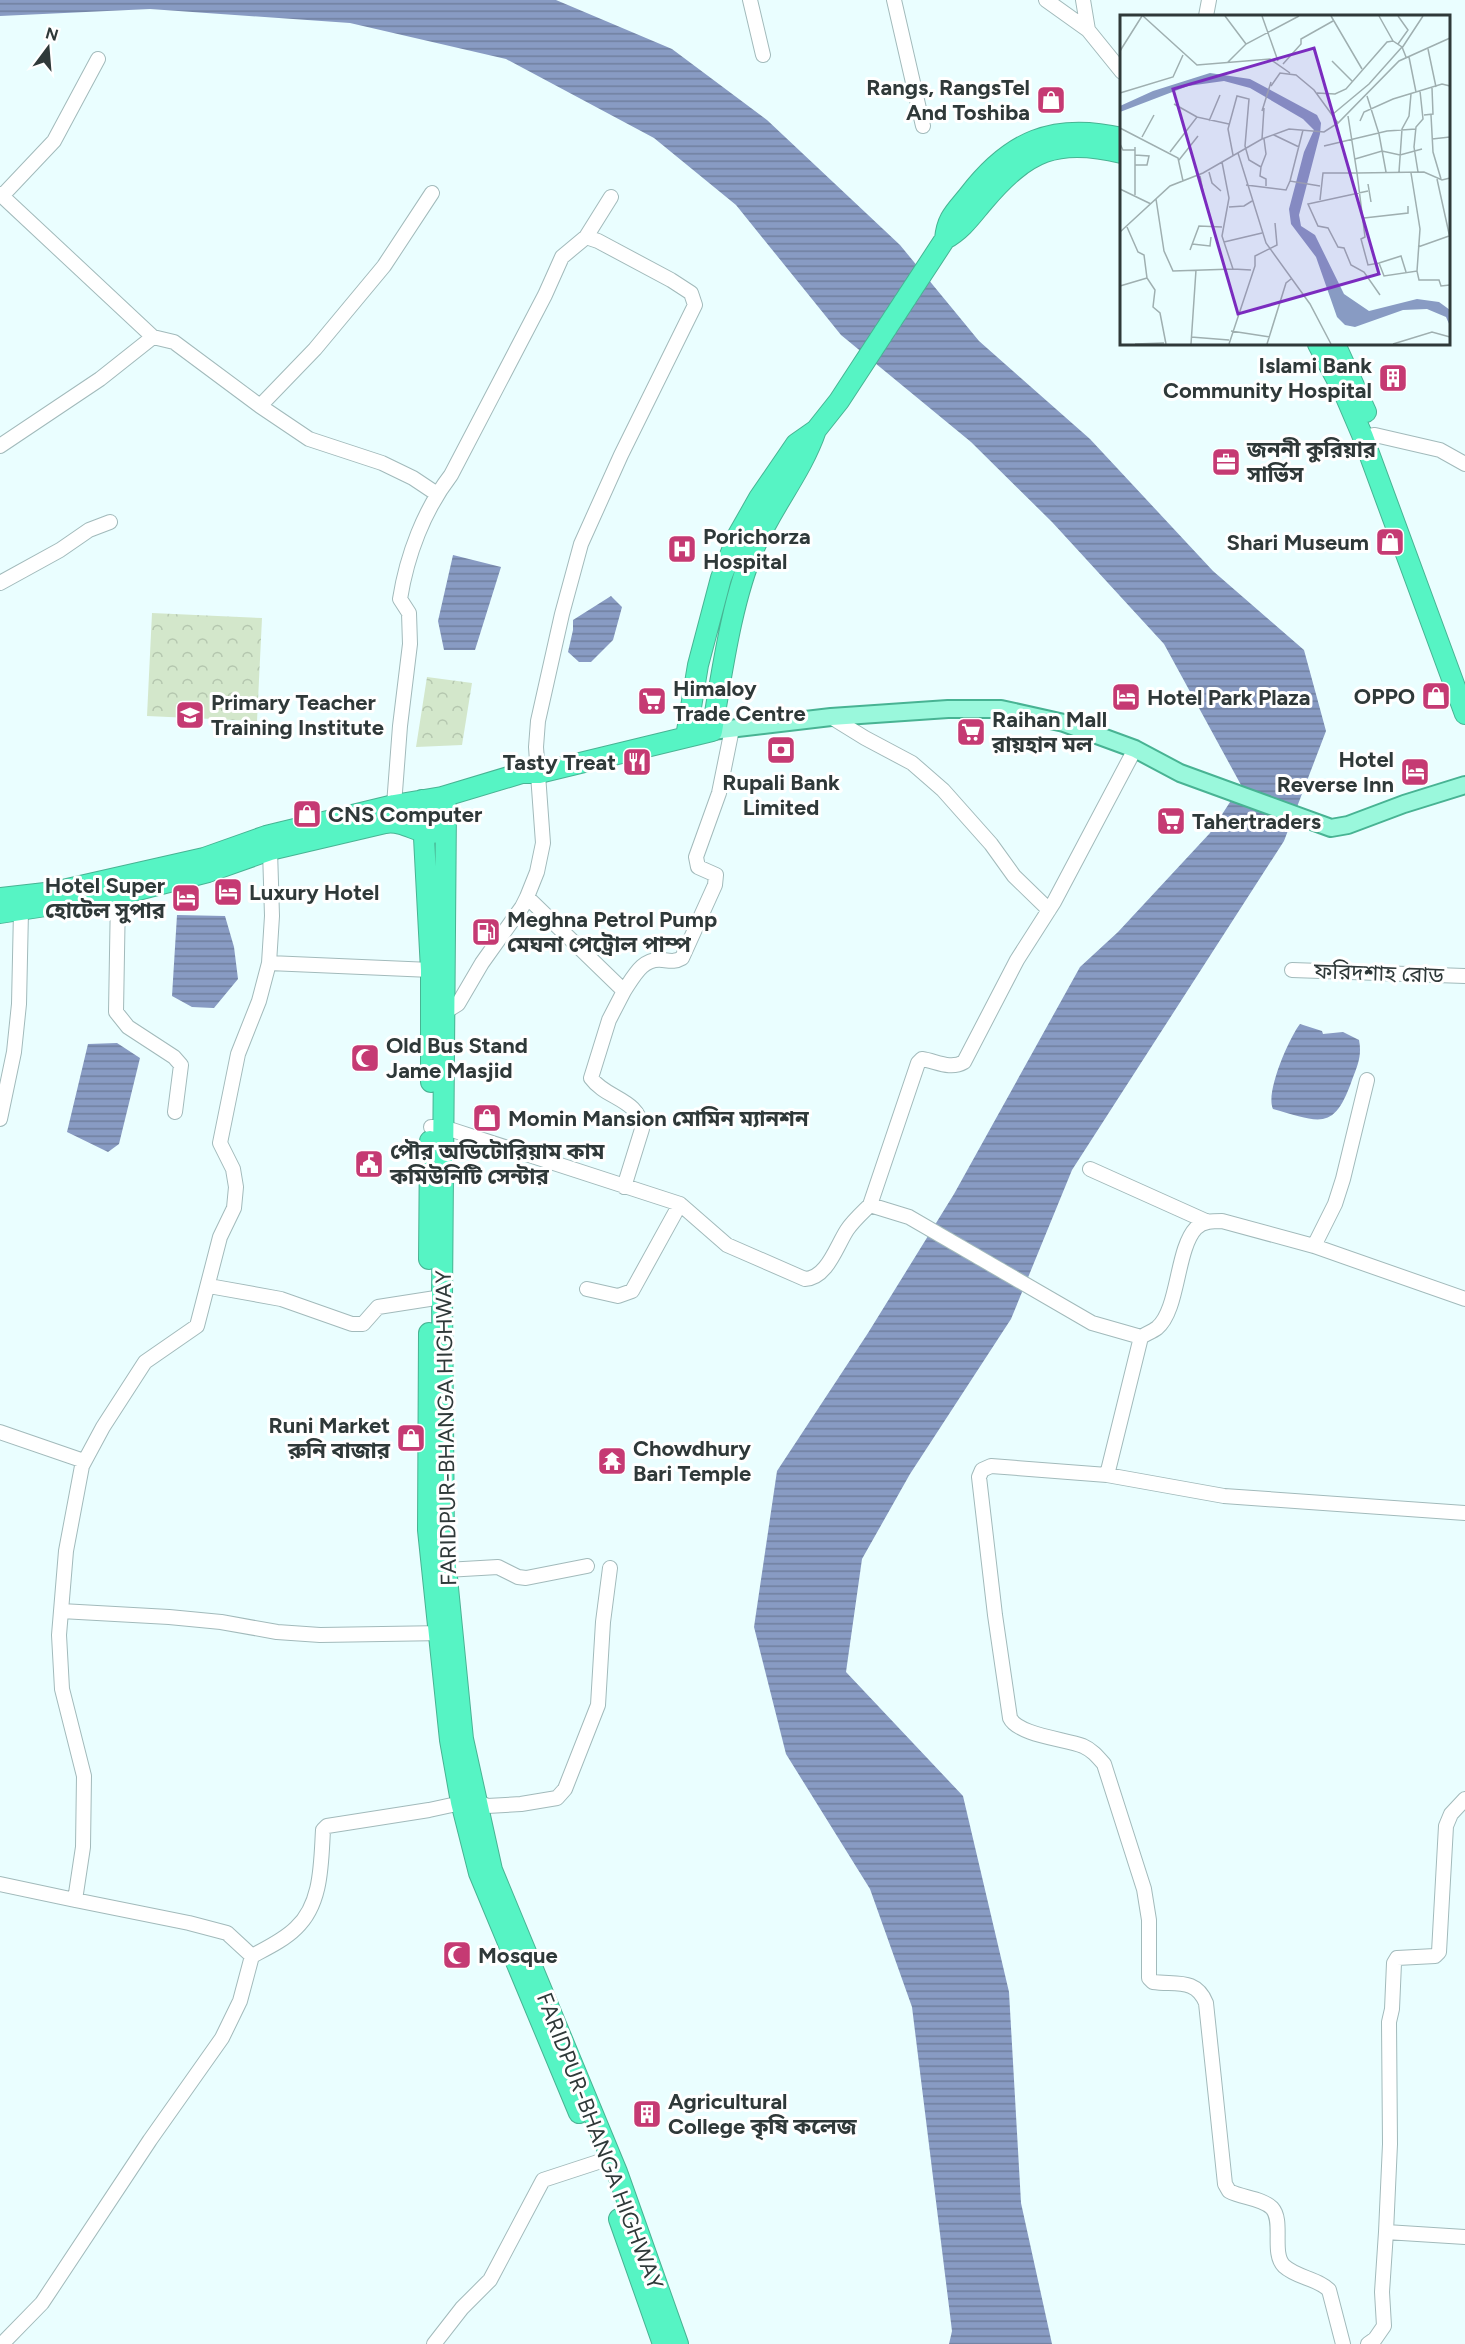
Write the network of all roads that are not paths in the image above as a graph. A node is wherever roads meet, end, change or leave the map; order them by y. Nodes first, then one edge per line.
1 (750, 0) edge
2 (894, 0) edge
3 (1046, 0) edge
4 (1083, 0) edge
5 (1209, 0) edge
6 (1206, 15) edge
7 (1088, 30) junction
8 (763, 55) dead end
9 (98, 59) dead end
10 (1120, 68) edge
11 (923, 126) dead end
12 (1120, 138) edge
13 (1120, 153) edge
14 (432, 193) dead end
15 (1, 195) edge
16 (611, 197) dead end
17 (586, 237) junction
18 (940, 247) junction
19 (153, 337) junction
20 (1319, 345) edge
21 (1336, 345) edge
22 (260, 406) junction
23 (816, 430) junction
24 (1369, 436) junction
25 (0, 446) edge
26 (1465, 464) edge
27 (437, 494) junction
28 (110, 522) dead end
29 (0, 583) edge
30 (1465, 682) edge
31 (1465, 714) edge
32 (831, 717) junction
33 (732, 729) junction
34 (712, 731) junction
35 (686, 737) junction
36 (1135, 749) junction
37 (538, 773) junction
38 (1465, 785) edge
39 (442, 797) junction
40 (422, 801) junction
41 (394, 805) junction
42 (434, 832) junction
43 (268, 843) junction
44 (118, 895) junction
45 (527, 897) junction
46 (0, 898) edge
47 (1049, 910) junction
48 (21, 911) junction
49 (0, 913) edge
50 (437, 932) junction
51 (269, 963) junction
52 (431, 970) junction
53 (1292, 970) dead end
54 (1465, 976) edge
55 (624, 991) junction
56 (445, 1012) junction
57 (1367, 1080) dead end
58 (175, 1112) dead end
59 (0, 1119) edge
60 (437, 1127) junction
61 (1090, 1169) dead end
62 (624, 1187) junction
63 (680, 1204) junction
64 (870, 1205) junction
65 (1208, 1222) junction
66 (1314, 1246) junction
67 (209, 1286) junction
68 (587, 1289) dead end
69 (436, 1298) junction
70 (1465, 1299) edge
71 (1141, 1337) junction
72 (0, 1432) edge
73 (84, 1461) junction
74 (1107, 1475) junction
75 (1465, 1513) edge
76 (436, 1530) junction
77 (587, 1566) dead end
78 (610, 1568) dead end
79 (446, 1570) junction
80 (61, 1611) junction
81 (445, 1633) junction
82 (1465, 1799) edge
83 (468, 1801) junction
84 (0, 1884) edge
85 (75, 1900) junction
86 (252, 1956) junction
87 (604, 2159) junction
88 (1386, 2232) junction
89 (1465, 2237) edge
90 (669, 2342) edge
91 (2, 2344) edge
92 (434, 2344) edge
93 (1342, 2344) edge
94 (1368, 2344) edge

1 - 8 street
2 - 11 street
3 - 7 street
4 - 7 street
5 - 6 street
7 - 10 street
9 - 15 street
12 - 18 highway
13 - 18 highway
14 - 22 street
15 - 19 street
16 - 17 street
17 - 27 street
17 - 37 street
18 - 23 highway
19 - 22 street
19 - 25 street
20 - 24 highway
21 - 24 highway
22 - 27 street
23 - 34 highway
23 - 35 highway
24 - 26 street
24 - 30 highway
24 - 31 highway
27 - 41 street
28 - 29 street
32 - 33 main road
32 - 36 main road
32 - 47 street
33 - 34 main road
33 - 55 street
34 - 35 highway
35 - 37 highway
36 - 38 main road
36 - 47 street
37 - 39 highway
37 - 42 highway
37 - 45 street
39 - 40 highway
39 - 42 highway, FARIDPUR-BHANGA HIGHWAY
40 - 41 highway
40 - 42 highway, FARIDPUR-BHANGA HIGHWAY
41 - 43 highway
42 - 43 highway
42 - 50 highway, FARIDPUR-BHANGA HIGHWAY
43 - 44 highway
43 - 46 highway
43 - 51 street
44 - 48 highway
44 - 58 street
45 - 55 street
45 - 56 street
47 - 64 street
48 - 49 highway
48 - 59 street
50 - 52 highway, FARIDPUR-BHANGA HIGHWAY
50 - 56 highway, FARIDPUR-BHANGA HIGHWAY
51 - 52 street
51 - 67 street
52 - 60 highway, FARIDPUR-BHANGA HIGHWAY
53 - 54 street, ফরিদশাহ রোড
55 - 62 street
56 - 60 highway, FARIDPUR-BHANGA HIGHWAY
57 - 66 street
60 - 62 street
60 - 69 highway, FARIDPUR-BHANGA HIGHWAY
61 - 65 street
62 - 63 street
63 - 64 street
63 - 68 street
64 - 71 street
65 - 66 street
65 - 71 street
66 - 70 street
67 - 69 street
67 - 73 street
69 - 76 highway, FARIDPUR-BHANGA HIGHWAY
71 - 74 street
72 - 73 street
73 - 80 street
74 - 75 street
74 - 93 street
76 - 79 highway, FARIDPUR-BHANGA HIGHWAY
76 - 81 highway, FARIDPUR-BHANGA HIGHWAY
77 - 79 street
78 - 83 street
79 - 81 highway, FARIDPUR-BHANGA HIGHWAY
80 - 81 street
80 - 85 street
81 - 83 highway, FARIDPUR-BHANGA HIGHWAY
82 - 88 street
83 - 86 street
83 - 87 highway, FARIDPUR-BHANGA HIGHWAY
84 - 85 street
85 - 86 street
86 - 91 street
87 - 90 highway, FARIDPUR-BHANGA HIGHWAY
87 - 92 street
88 - 89 street
88 - 94 street

